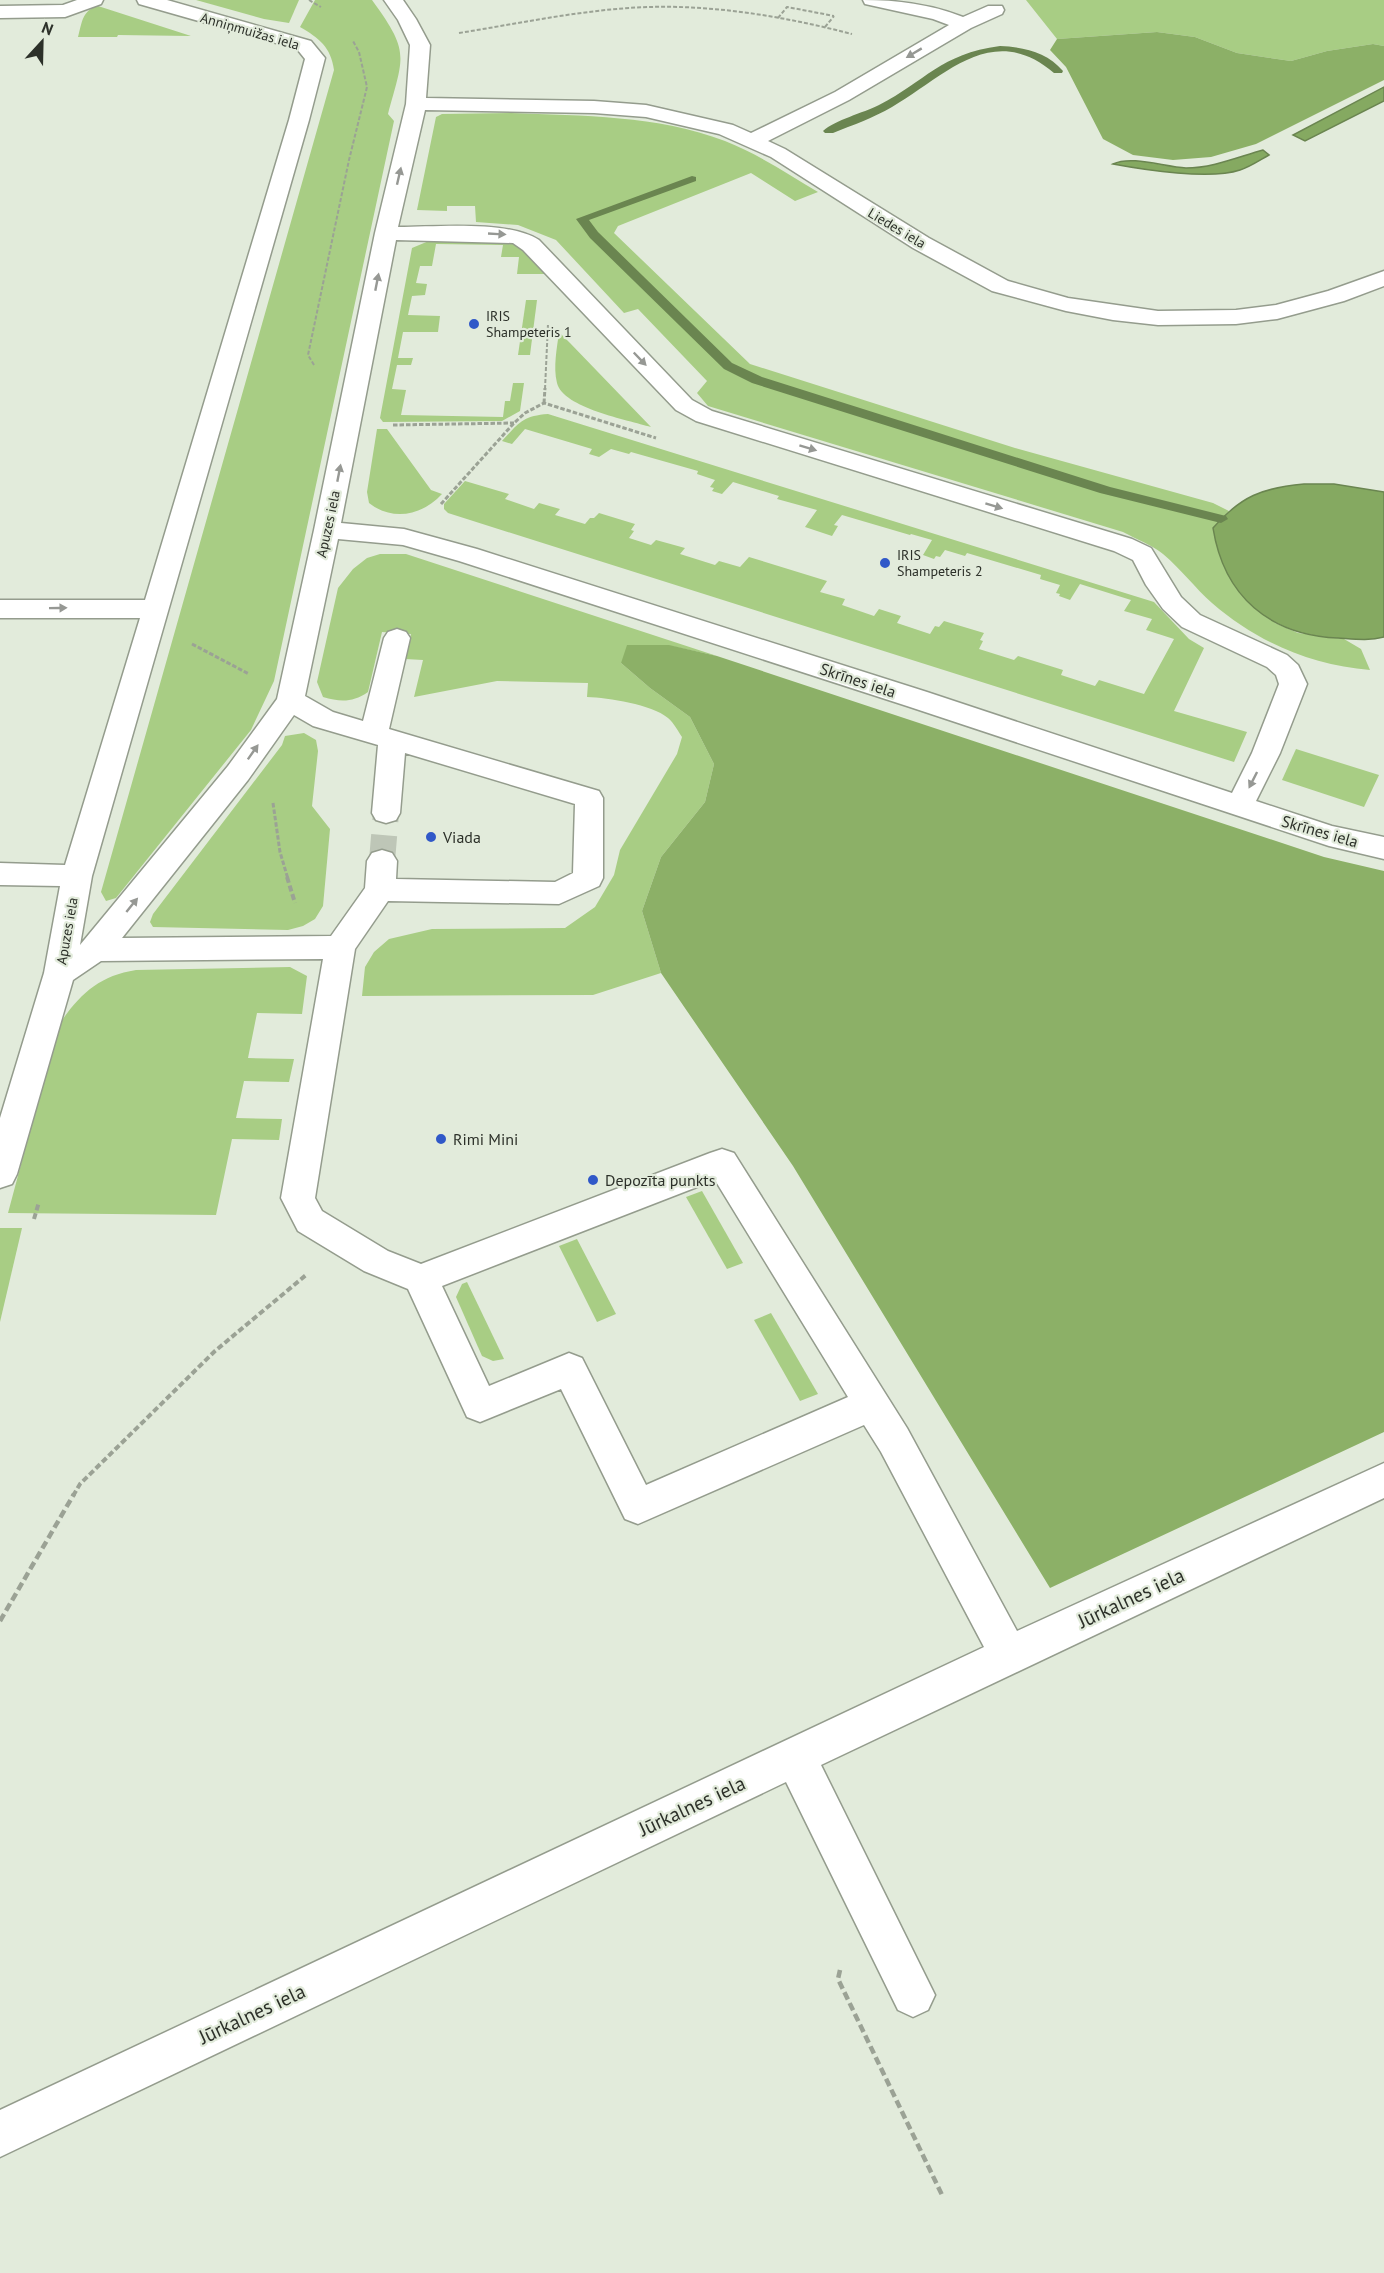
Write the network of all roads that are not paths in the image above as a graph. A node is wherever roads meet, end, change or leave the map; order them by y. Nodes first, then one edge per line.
1 (94, 0) edge
2 (146, 0) edge
3 (393, 0) edge
4 (872, 0) edge
5 (995, 10) dead end
6 (0, 12) edge
7 (964, 24) junction
8 (315, 58) joint
9 (416, 104) junction
10 (753, 140) junction
11 (386, 233) junction
12 (1384, 278) edge
13 (327, 530) junction
14 (0, 609) edge
15 (154, 609) junction
16 (398, 638) dead end
17 (290, 700) junction
18 (383, 737) junction
19 (1239, 807) junction
20 (386, 813) tunnel mouth
21 (1384, 847) edge
22 (0, 874) edge
23 (77, 876) junction
24 (340, 947) junction
25 (95, 950) junction
26 (60, 974) junction
27 (0, 1174) edge
28 (422, 1279) junction
29 (873, 1404) junction
30 (1384, 1480) edge
31 (1009, 1655) junction
32 (795, 1757) junction
33 (913, 1995) dead end
34 (0, 2134) edge

1 - 6 street
2 - 8 street, Anniņmuižas iela
3 - 9 street, Apuzes iela
4 - 7 street
5 - 7 street
7 -> 10 street
8 - 15 street, Apuzes iela
9 - 10 street, Liedes iela
11 -> 9 street, Apuzes iela
10 - 12 street, Liedes iela
13 -> 11 street, Apuzes iela
11 -> 19 street
13 - 17 street, Apuzes iela
13 - 19 street, Skrīnes iela
14 -> 15 street
15 - 23 street, Apuzes iela
16 - 18 street
17 - 18 street
25 -> 17 street, Apuzes iela
18 - 20 street
18 - 24 street
19 - 21 street, Skrīnes iela
22 - 23 street
23 - 26 street, Apuzes iela
24 - 25 street
24 - 28 street
25 - 26 street, Apuzes iela
26 - 27 street, Apuzes iela
28 - 29 street
28 - 29 street
29 - 31 street
30 - 31 street, Jūrkalnes iela
31 - 32 street, Jūrkalnes iela
32 - 33 street
32 - 34 street, Jūrkalnes iela

